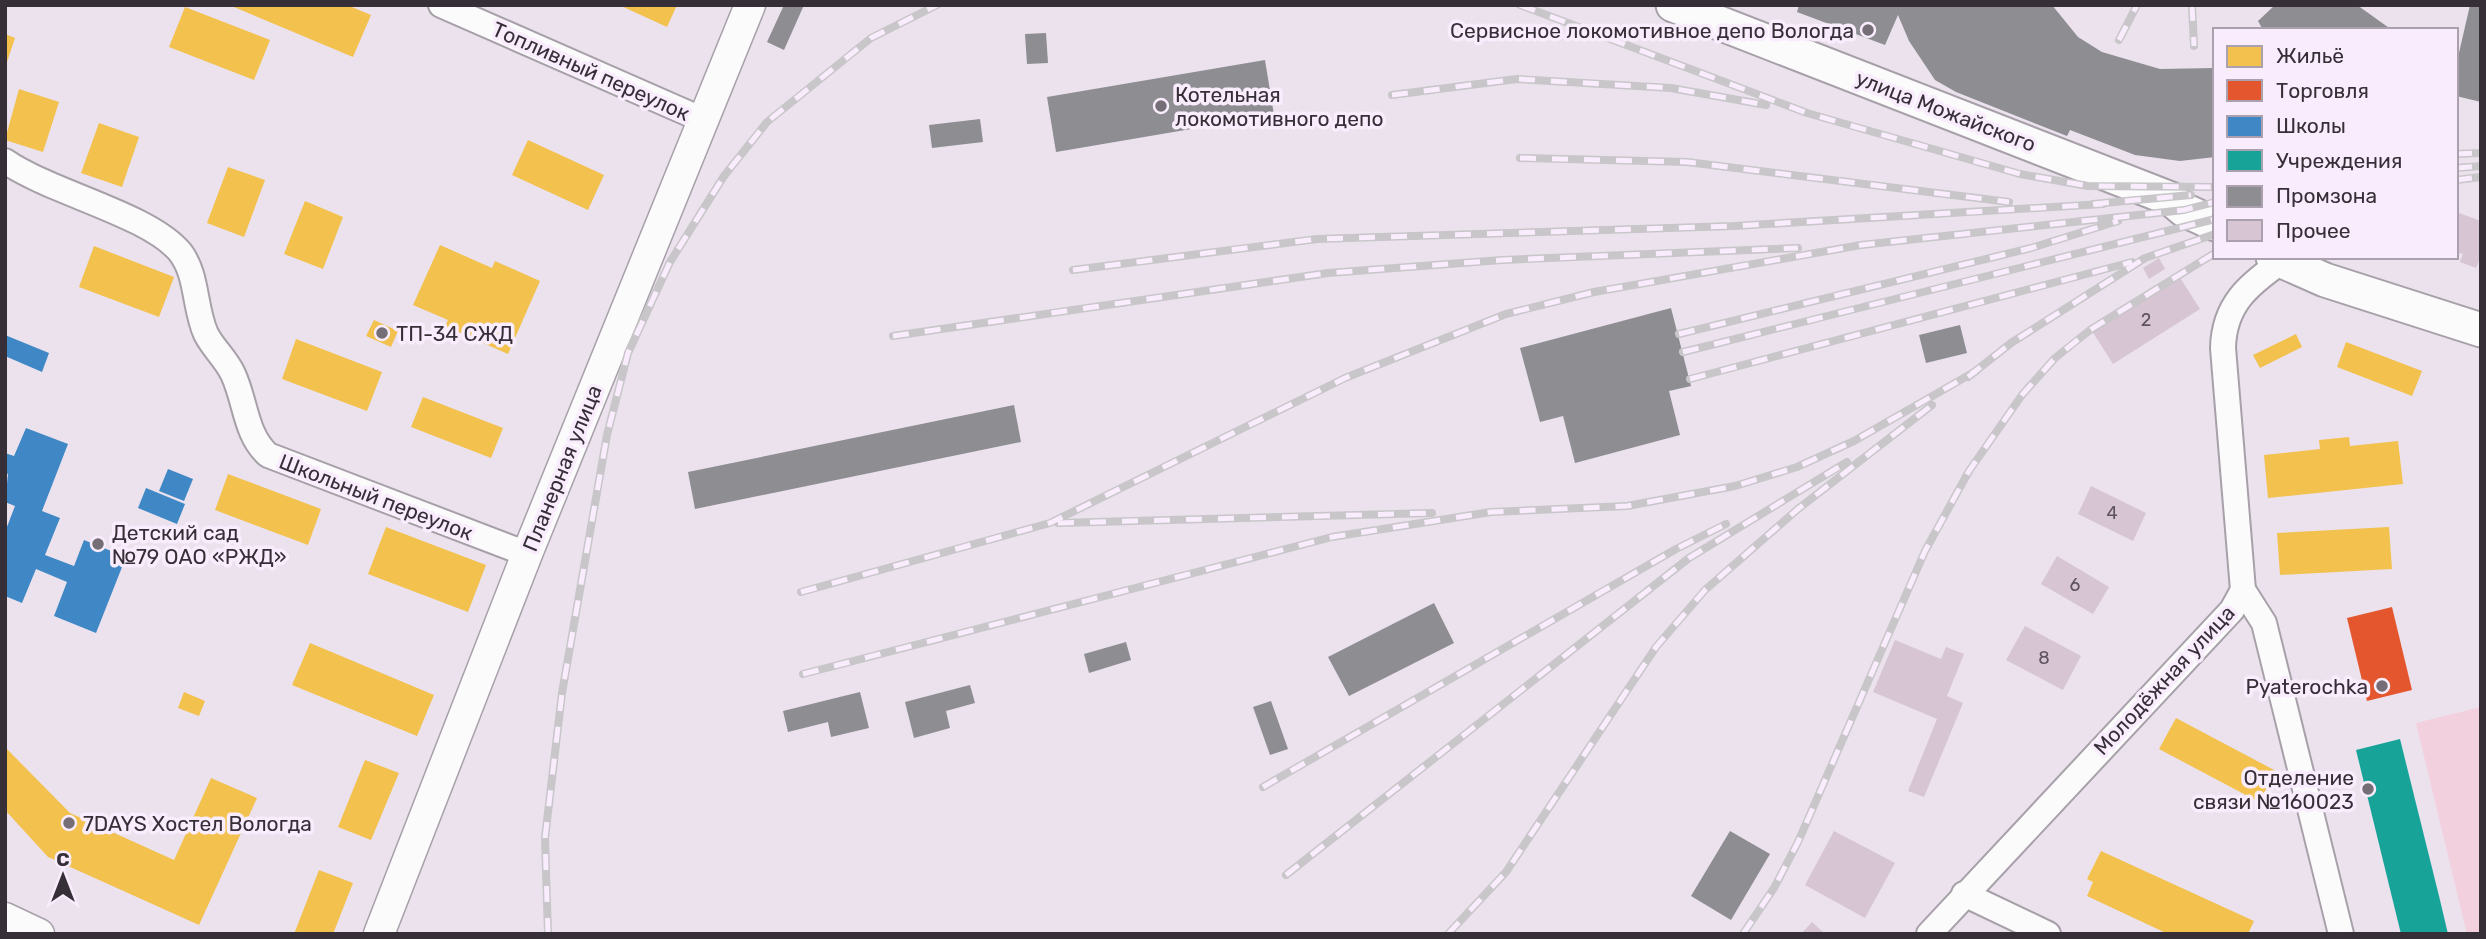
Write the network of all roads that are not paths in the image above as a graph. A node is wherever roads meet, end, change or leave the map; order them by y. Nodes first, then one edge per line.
1 (441, 5) edge
2 (750, 5) edge
3 (1673, 5) edge
4 (701, 119) junction
5 (5, 161) edge
6 (2213, 223) edge
7 (2277, 259) edge
8 (2481, 330) edge
9 (527, 554) junction
10 (2243, 590) junction
11 (1964, 894) junction
12 (5, 918) edge
13 (39, 934) edge
14 (379, 934) edge
15 (1929, 934) edge
16 (2048, 934) edge
17 (2341, 934) edge

1 - 4 street, Топливный переулок
2 - 4 street, Планерная улица
3 - 6 main road, улица Можайского
4 - 9 street, Планерная улица
5 - 9 street, Школьный переулок
7 - 8 main road
7 - 10 street, Молодёжная улица
9 - 14 street, Планерная улица
10 - 11 street, Молодёжная улица
10 - 17 street
11 - 15 street, Молодёжная улица
11 - 16 street
12 - 13 street

